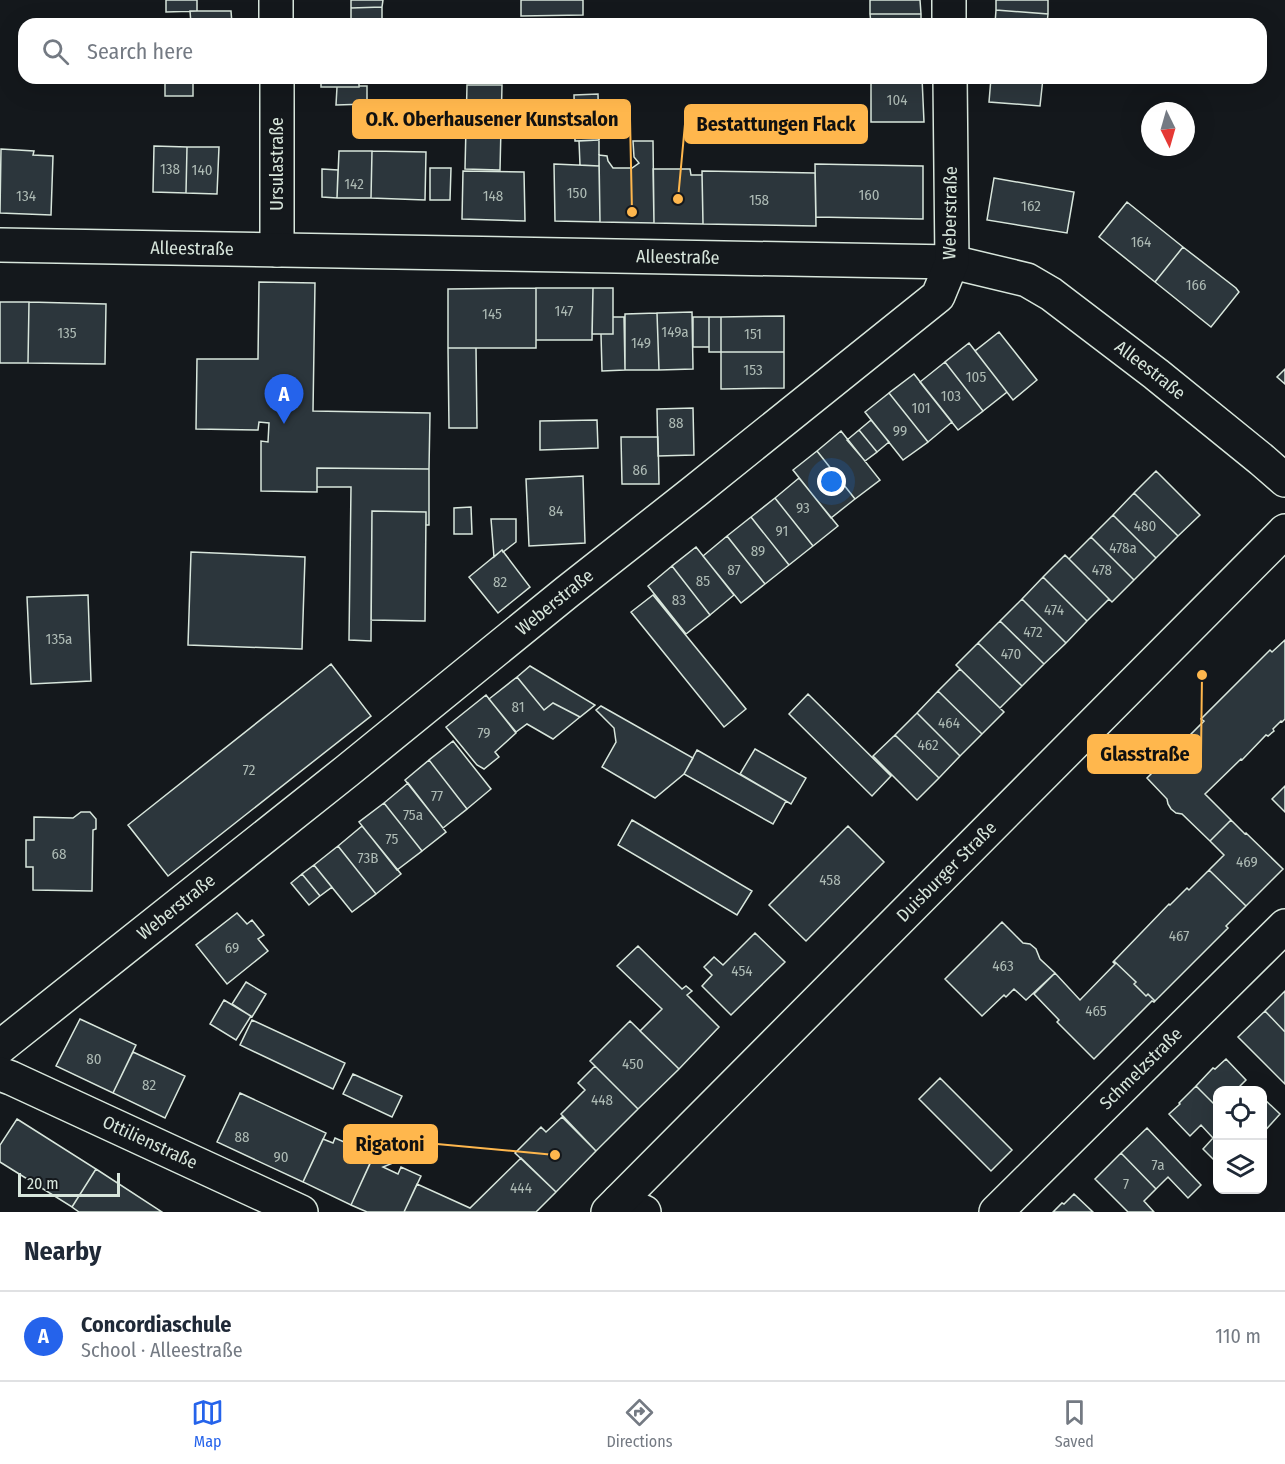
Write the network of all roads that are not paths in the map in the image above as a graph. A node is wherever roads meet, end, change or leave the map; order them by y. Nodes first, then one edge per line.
1 (276, 0) edge
2 (949, 0) edge
3 (276, 18) edge
4 (949, 18) edge
5 (277, 84) edge
6 (950, 84) edge
7 (0, 245) edge
8 (277, 250) junction
9 (952, 262) junction
10 (1285, 480) edge
11 (1285, 531) edge
12 (1285, 926) edge
13 (0, 1047) edge
14 (0, 1074) edge
15 (624, 1208) edge
16 (301, 1212) edge
17 (996, 1212) edge

1 - 3 street
2 - 4 street
5 - 8 street, Ursulastraße
6 - 9 street, Weberstraße
7 - 8 street, Alleestraße
8 - 9 street, Alleestraße
9 - 10 street, Alleestraße
9 - 13 street, Weberstraße
11 - 15 street, Duisburger Straße
12 - 17 street, Schmelzstraße
14 - 16 street, Ottilienstraße

